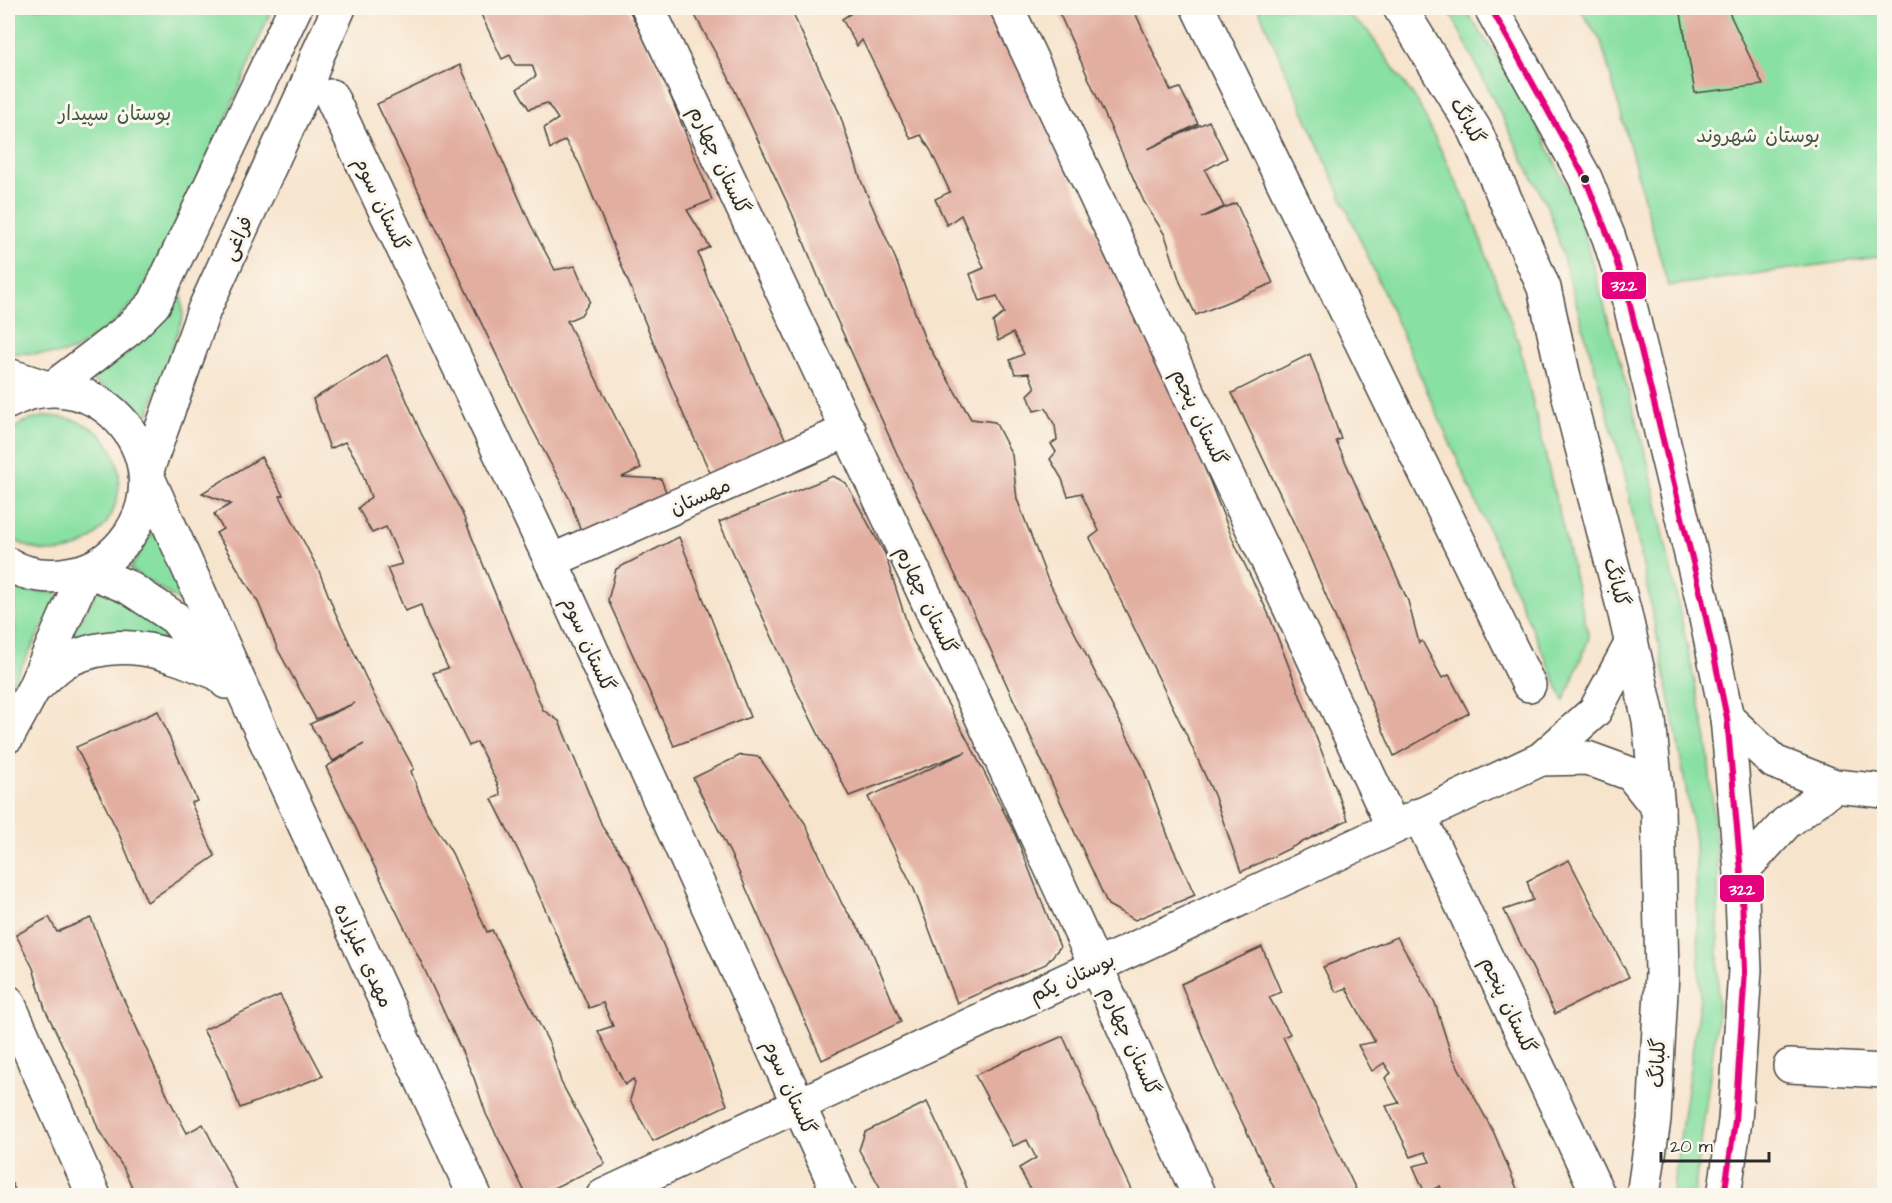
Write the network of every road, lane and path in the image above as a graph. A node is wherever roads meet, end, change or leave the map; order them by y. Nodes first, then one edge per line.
1 (295, 8) edge
2 (339, 8) edge
3 (648, 8) edge
4 (1007, 8) edge
5 (1198, 8) edge
6 (1400, 8) edge
7 (1491, 8) edge
8 (331, 96) dead end
9 (8, 375) edge
10 (51, 389) junction
11 (8, 402) edge
12 (849, 430) junction
13 (146, 473) junction
14 (551, 561) junction
15 (8, 564) edge
16 (86, 570) junction
17 (1631, 644) junction
18 (219, 674) junction
19 (1529, 685) dead end
20 (34, 688) junction
21 (254, 715) junction
22 (1727, 718) junction
23 (8, 736) edge
24 (1541, 759) junction
25 (1835, 786) junction
26 (1884, 791) edge
27 (1658, 808) junction
28 (1406, 821) junction
29 (1741, 872) junction
30 (1096, 965) junction
31 (8, 1002) edge
32 (1790, 1066) dead end
33 (1884, 1071) edge
34 (798, 1104) junction
35 (94, 1196) edge
36 (475, 1196) edge
37 (603, 1196) edge
38 (840, 1196) edge
39 (1199, 1196) edge
40 (1599, 1196) edge
41 (1643, 1196) edge
42 (1724, 1196) edge

1 - 10 street
2 - 13 street, فراغی
3 - 12 street, گلستان چهارم
4 - 28 street, گلستان پنجم
5 - 19 street
6 - 17 street, گلبانگ
7 - 22 street
8 - 14 street, گلستان سوم
9 - 10 street
10 - 11 street
10 - 13 street
12 - 14 street, مهستان
12 - 30 street, گلستان چهارم
13 - 16 street
13 - 21 street, مهدی علیزاده
14 - 34 street, گلستان سوم
15 - 16 street
16 - 18 street
16 - 20 street
17 - 24 street, بوستان یکم
17 - 27 street, گلبانگ
18 - 20 street
18 - 21 street
20 - 23 street
21 - 36 street, مهدی علیزاده
22 - 25 street
22 - 29 street
24 - 27 street, بوستان یکم
24 - 28 street, بوستان یکم
25 - 26 street
25 - 29 street
27 - 41 street, گلبانگ
28 - 30 street, بوستان یکم
28 - 40 street, گلستان پنجم
29 - 42 street
30 - 34 street, بوستان یکم
30 - 39 street, گلستان چهارم
31 - 35 street
32 - 33 street
34 - 37 street, بوستان یکم
34 - 38 street, گلستان سوم

